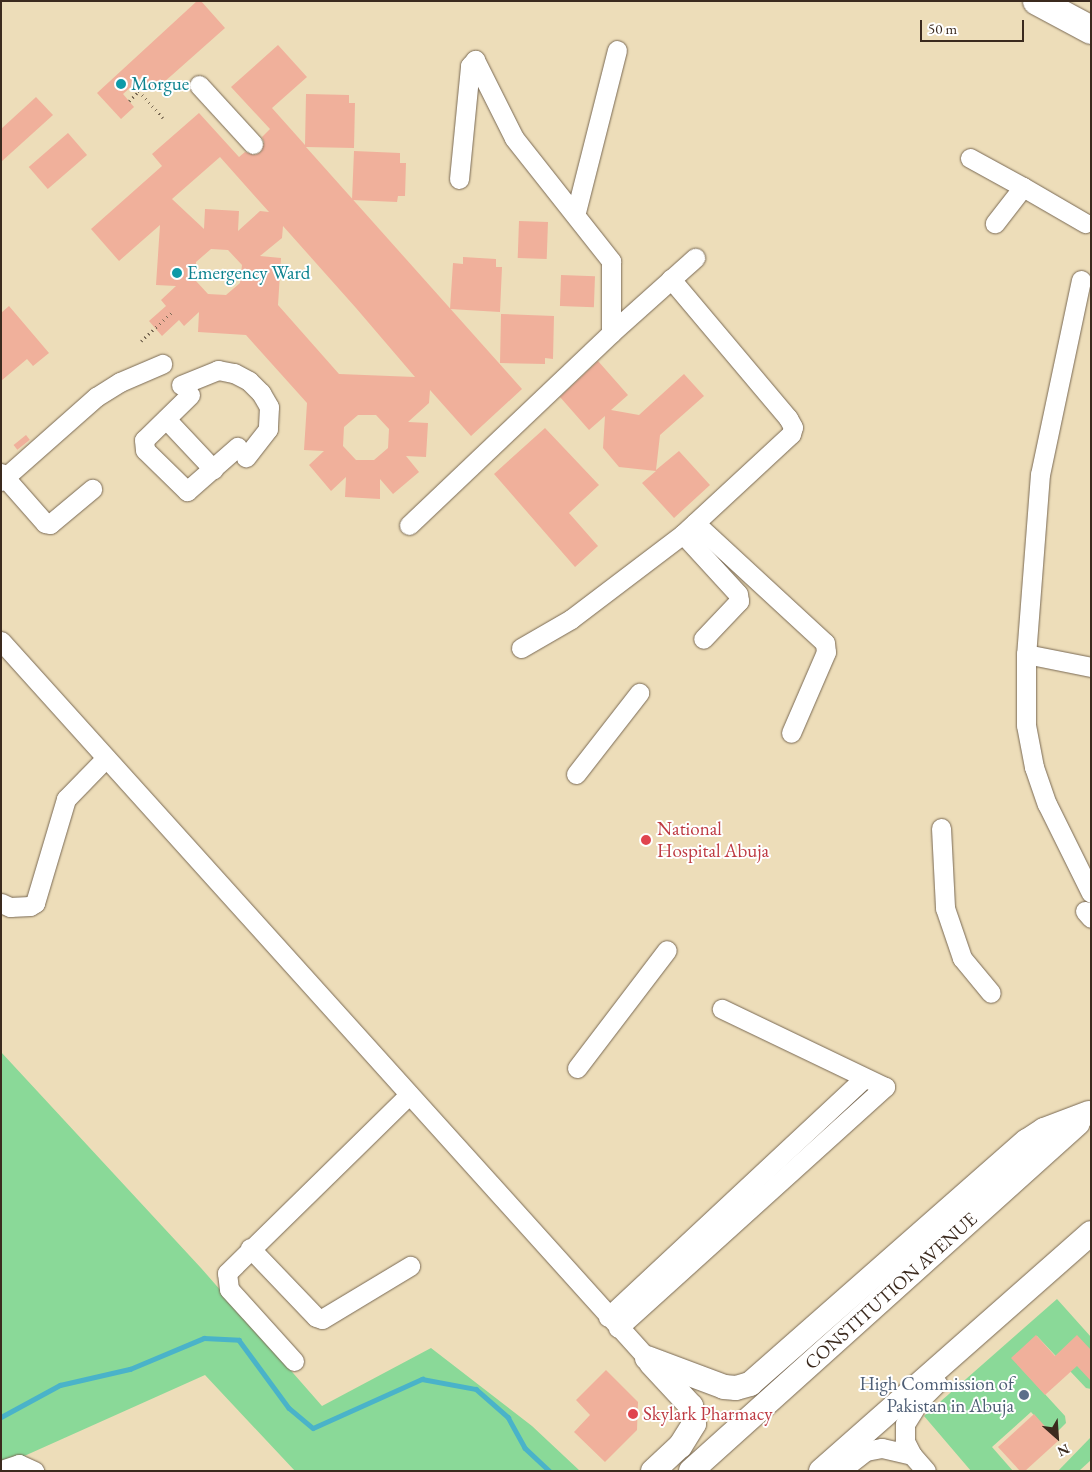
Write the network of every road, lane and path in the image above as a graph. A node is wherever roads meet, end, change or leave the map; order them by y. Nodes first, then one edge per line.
1 (1037, 1) edge
2 (1091, 30) edge
3 (617, 50) dead end
4 (199, 85) dead end
5 (128, 100) dead end
6 (163, 118) dead end
7 (253, 144) dead end
8 (970, 158) dead end
9 (459, 179) dead end
10 (1023, 187) junction
11 (576, 212) junction
12 (995, 222) dead end
13 (1085, 223) dead end
14 (695, 258) dead end
15 (671, 280) junction
16 (1081, 280) dead end
17 (172, 312) dead end
18 (610, 333) junction
19 (141, 341) dead end
20 (162, 364) dead end
21 (166, 419) junction
22 (213, 469) junction
23 (3, 477) edge
24 (92, 489) dead end
25 (409, 525) dead end
26 (689, 529) junction
27 (703, 639) dead end
28 (1, 641) edge
29 (521, 648) dead end
30 (1026, 654) junction
31 (1091, 666) edge
32 (638, 693) dead end
33 (791, 734) dead end
34 (106, 758) junction
35 (576, 774) dead end
36 (941, 828) dead end
37 (1, 903) edge
38 (1089, 907) edge
39 (667, 950) dead end
40 (991, 994) dead end
41 (722, 1009) dead end
42 (578, 1068) dead end
43 (864, 1078) junction
44 (409, 1095) junction
45 (1090, 1112) edge
46 (1091, 1233) edge
47 (250, 1248) junction
48 (410, 1266) dead end
49 (613, 1322) junction
50 (988, 1324) junction
51 (647, 1358) junction
52 (294, 1361) dead end
53 (919, 1466) edge
54 (1, 1470) edge
55 (654, 1470) edge
56 (34, 1471) edge
57 (691, 1471) edge
58 (821, 1471) edge
59 (840, 1471) edge

1 - 2 highway
3 - 11 street
4 - 7 street
5 - 6 path
8 - 10 street
9 - 11 street
10 - 12 street
10 - 13 street
11 - 18 street
14 - 15 street
15 - 18 street
15 - 26 street
16 - 30 street
17 - 19 path
18 - 25 street
20 - 23 street
21 - 22 street
21 - 22 street
21 - 22 street
23 - 24 street
26 - 27 street
26 - 29 street
26 - 33 street
28 - 34 street
30 - 31 street
30 - 38 street
32 - 35 street
34 - 37 street
34 - 44 street
36 - 40 street
39 - 42 street
41 - 43 street
43 - 49 street
43 - 49 street
44 - 47 street
44 - 49 street
45 - 51 main road
45 - 57 main road, CONSTITUTION AVENUE
46 - 50 main road
47 - 48 street
47 - 52 street
49 - 51 street
50 - 53 street
50 - 58 main road
51 - 55 main road
53 - 59 street
54 - 56 street

